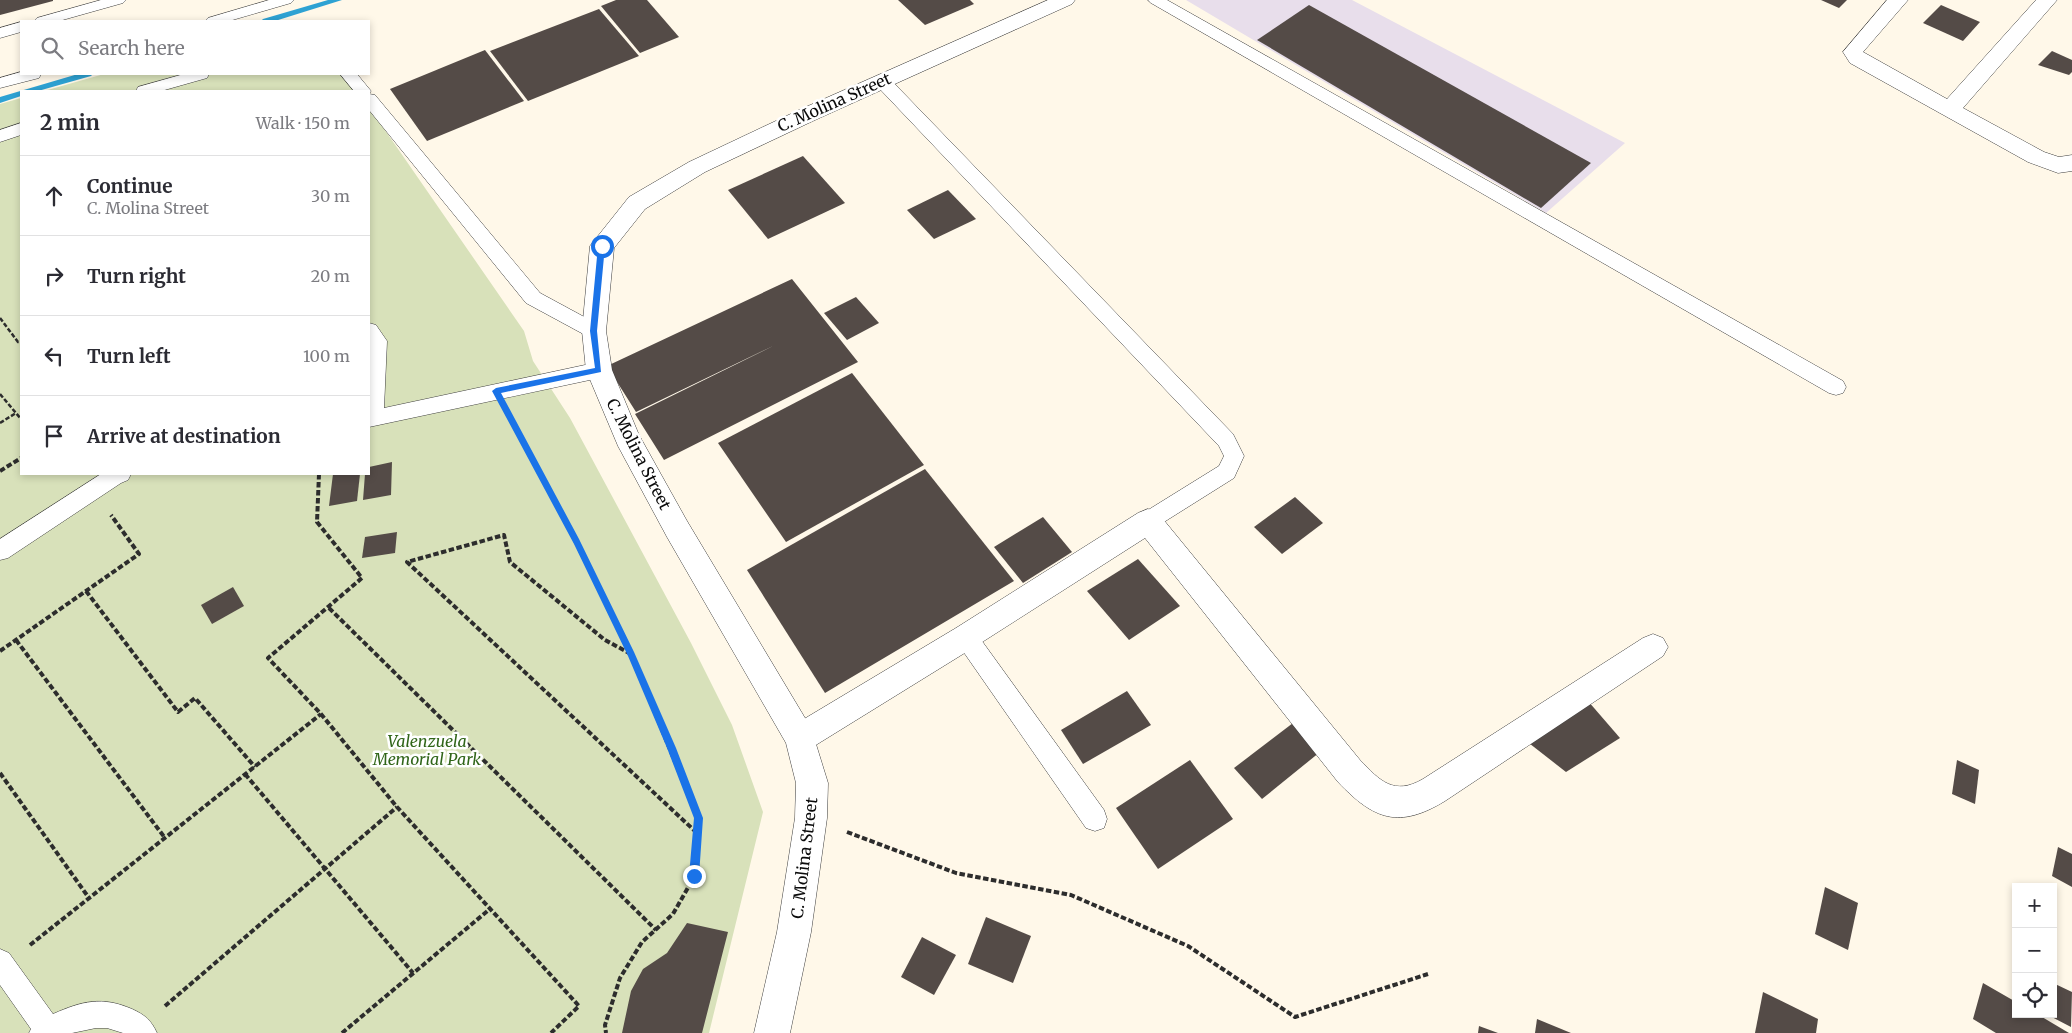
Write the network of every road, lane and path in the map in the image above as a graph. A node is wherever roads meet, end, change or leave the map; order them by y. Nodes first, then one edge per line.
1 (118, 0) edge
2 (286, 0) edge
3 (1065, 0) edge
4 (1156, 0) edge
5 (1898, 0) edge
6 (2047, 0) edge
7 (46, 20) edge
8 (216, 20) edge
9 (20, 27) edge
10 (0, 33) edge
11 (30, 75) edge
12 (200, 75) edge
13 (349, 75) edge
14 (882, 81) junction
15 (0, 84) edge
16 (189, 85) edge
17 (152, 90) edge
18 (362, 90) edge
19 (370, 100) edge
20 (1950, 109) junction
21 (20, 129) edge
22 (0, 136) edge
23 (2072, 163) edge
24 (0, 318) edge
25 (370, 331) edge
26 (594, 331) junction
27 (20, 341) edge
28 (599, 370) junction
29 (1836, 387) dead end
30 (496, 391) junction
31 (0, 394) edge
32 (16, 413) junction
33 (20, 418) edge
34 (371, 418) edge
35 (0, 423) edge
36 (20, 459) edge
37 (0, 471) edge
38 (116, 475) edge
39 (320, 475) edge
40 (93, 490) junction
41 (1148, 521) junction
42 (0, 551) edge
43 (86, 591) junction
44 (329, 608) junction
45 (966, 637) junction
46 (16, 640) junction
47 (1653, 647) dead end
48 (0, 651) edge
49 (631, 654) junction
50 (321, 714) junction
51 (800, 738) junction
52 (255, 767) junction
53 (0, 773) edge
54 (245, 774) junction
55 (397, 807) junction
56 (811, 818) junction
57 (1095, 819) dead end
58 (697, 833) junction
59 (165, 838) junction
60 (325, 869) junction
61 (89, 898) junction
62 (491, 908) junction
63 (656, 930) junction
64 (2, 964) edge
65 (413, 973) junction
66 (1428, 974) dead end
67 (141, 1030) edge
68 (46, 1031) edge
69 (342, 1033) edge
70 (551, 1033) edge
71 (606, 1033) edge
72 (772, 1033) edge

1 - 7 lane
2 - 8 lane
3 - 14 street, C. Molina Street
4 - 29 lane
5 - 20 street
6 - 20 street
9 - 10 lane
11 - 15 lane
12 - 16 lane
13 - 18 lane
14 - 26 street, C. Molina Street
14 - 41 lane
16 - 17 lane
19 - 26 lane
20 - 23 street
21 - 22 lane
24 - 27 path
25 - 34 lane
26 - 28 street, C. Molina Street
28 - 30 lane
28 - 51 street, C. Molina Street
30 - 34 lane
30 - 49 path
31 - 32 path
32 - 33 path
32 - 35 path
36 - 37 path
38 - 40 lane
39 - 44 path
40 - 42 lane
40 - 43 path
41 - 45 street
41 - 47 street
43 - 46 path
43 - 52 path
44 - 50 path
44 - 63 path
45 - 51 street
45 - 57 lane
46 - 48 path
46 - 59 path
49 - 58 path
49 - 58 path
50 - 52 path
50 - 55 path
51 - 56 street, C. Molina Street
52 - 54 path
53 - 61 path
54 - 59 path
54 - 60 path
55 - 60 path
55 - 62 path
56 - 66 path
56 - 72 street, C. Molina Street
58 - 63 path
59 - 61 path
60 - 65 path
60 - 67 path
61 - 64 path
62 - 65 path
62 - 70 path
63 - 71 path
64 - 68 lane
65 - 69 path
67 - 68 lane

